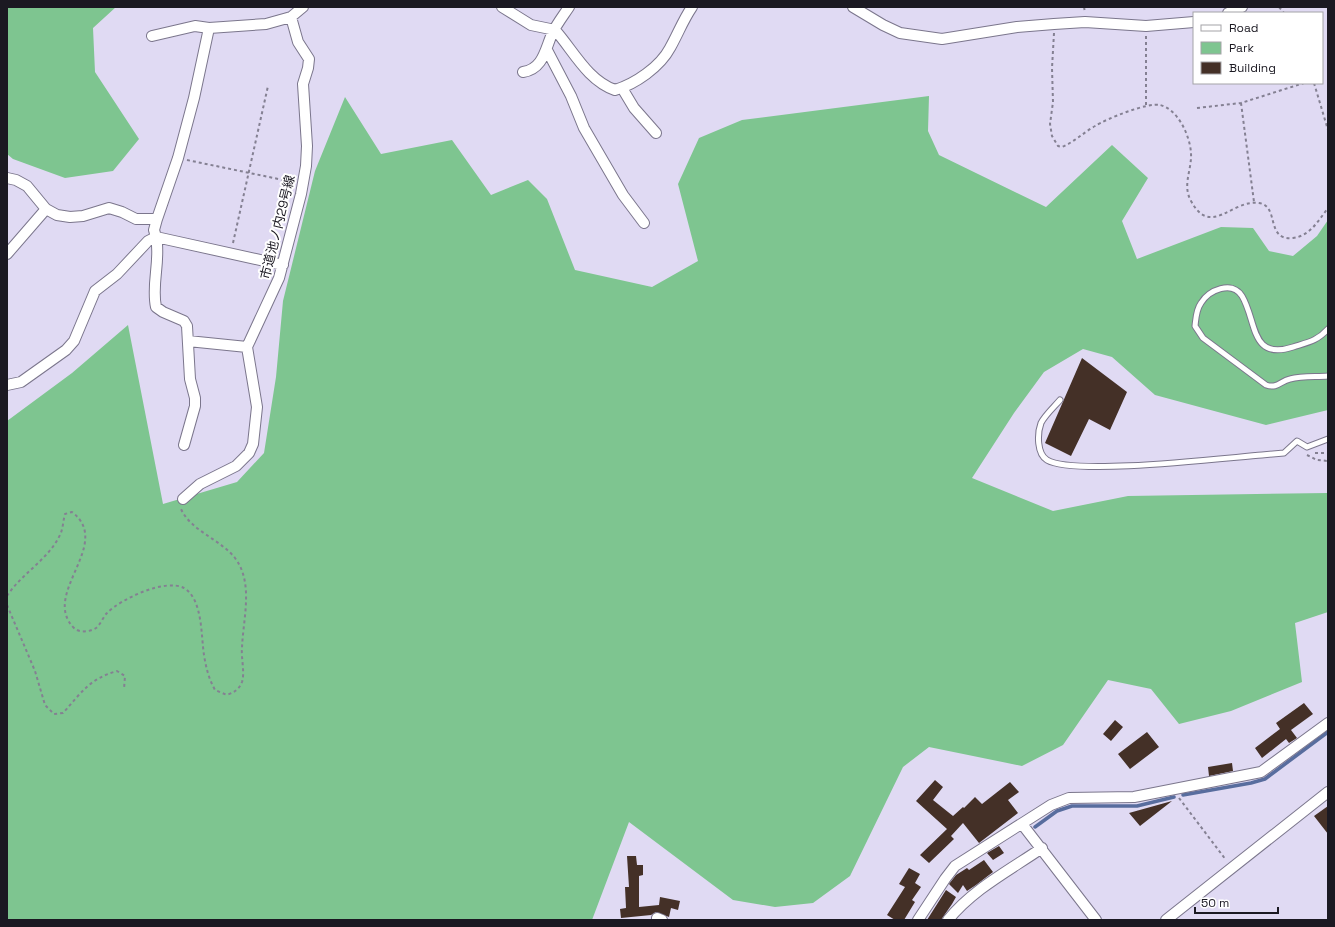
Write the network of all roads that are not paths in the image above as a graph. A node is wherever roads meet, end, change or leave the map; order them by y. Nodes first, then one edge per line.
1 (303, 7) edge
2 (502, 7) edge
3 (569, 7) edge
4 (692, 7) edge
5 (853, 7) edge
6 (1242, 7) edge
7 (1230, 12) edge
8 (291, 17) junction
9 (1193, 22) edge
10 (210, 28) junction
11 (555, 30) junction
12 (152, 36) dead end
13 (547, 50) junction
14 (523, 72) dead end
15 (622, 88) junction
16 (656, 133) dead end
17 (7, 178) edge
18 (46, 209) junction
19 (157, 219) junction
20 (644, 223) dead end
21 (156, 237) junction
22 (7, 254) edge
23 (283, 265) junction
24 (1328, 329) edge
25 (188, 341) junction
26 (246, 347) junction
27 (1328, 376) edge
28 (7, 385) edge
29 (1060, 400) dead end
30 (1328, 439) edge
31 (184, 444) dead end
32 (183, 499) road end
33 (1328, 724) edge
34 (1328, 792) edge
35 (1022, 824) junction
36 (1042, 848) junction
37 (918, 920) edge
38 (948, 920) edge
39 (1096, 920) edge
40 (1166, 920) edge

1 - 8 street
2 - 11 street
3 - 11 street
4 - 15 street
5 - 9 street
6 - 7 street
8 - 10 street
8 - 23 street, 市道池ノ内29号線
10 - 12 street
10 - 19 street
11 - 13 street
11 - 15 street
13 - 14 street
13 - 20 street
15 - 16 street
17 - 18 street
18 - 19 street
18 - 22 street
19 - 21 street
21 - 23 street
21 - 25 street
21 - 28 street
23 - 26 street, 市道池ノ内29号線
24 - 27 lane
25 - 26 street
25 - 31 street
26 - 32 street
29 - 30 lane
33 - 35 street
34 - 40 street
35 - 36 street
35 - 37 street
36 - 38 street
36 - 39 street

